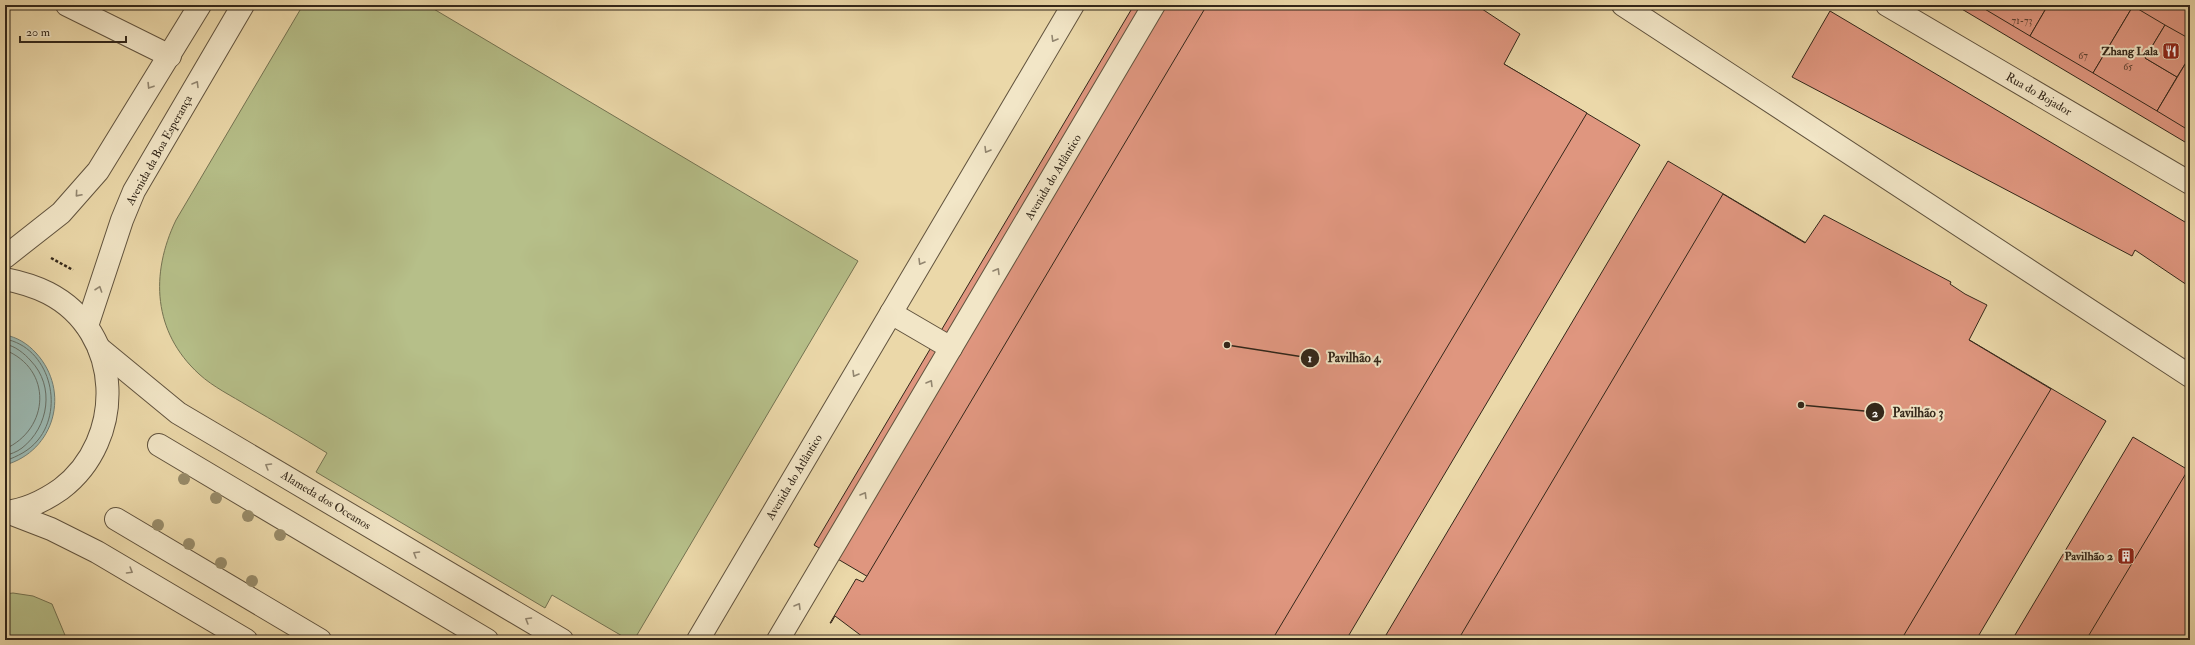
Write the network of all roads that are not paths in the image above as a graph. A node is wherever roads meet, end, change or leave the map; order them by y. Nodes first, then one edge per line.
1 (68, 5) edge
2 (243, 5) edge
3 (1074, 5) edge
4 (1154, 5) edge
5 (1623, 5) edge
6 (1887, 5) edge
7 (196, 6) edge
8 (170, 56) junction
9 (2190, 183) edge
10 (5, 257) edge
11 (5, 280) edge
12 (891, 313) junction
13 (86, 326) junction
14 (99, 348) junction
15 (951, 348) junction
16 (2190, 376) edge
17 (159, 445) dead end
18 (6, 512) edge
19 (116, 519) dead end
20 (246, 640) edge
21 (320, 640) edge
22 (487, 640) edge
23 (562, 640) edge
24 (698, 640) edge
25 (778, 640) edge

1 - 8 street
13 -> 2 street, Avenida da Boa Esperança
3 -> 12 street, Avenida do Atlântico
15 -> 4 street, Avenida do Atlântico
5 - 16 street
6 - 9 street, Rua do Bojador
7 - 8 street
8 -> 10 street
11 - 13 street
12 - 15 street
12 -> 24 street, Avenida do Atlântico
13 - 14 street
14 - 18 street
23 -> 14 street, Alameda dos Oceanos
25 -> 15 street, Avenida do Atlântico
17 - 22 street
18 -> 20 street
19 - 21 street

